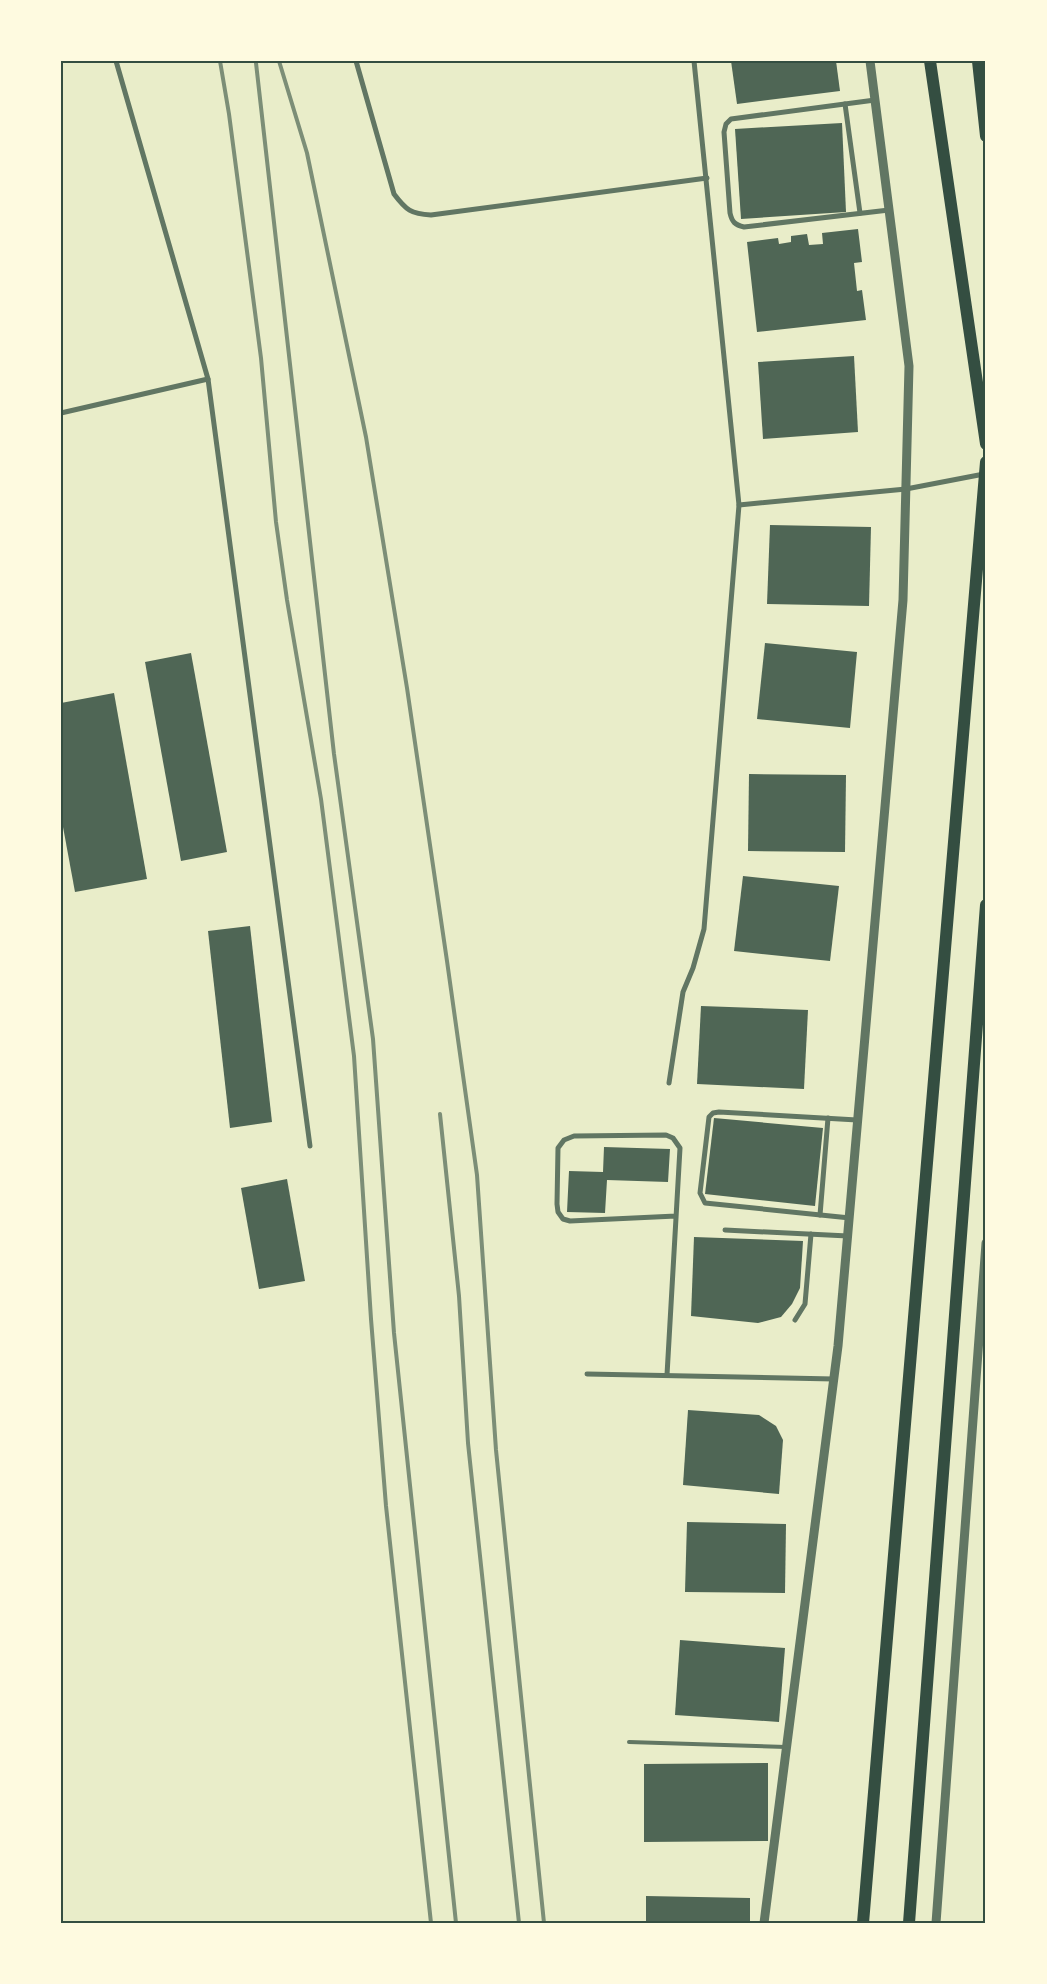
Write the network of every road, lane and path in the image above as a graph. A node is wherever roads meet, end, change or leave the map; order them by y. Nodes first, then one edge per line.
1 (116, 61) edge
2 (356, 61) edge
3 (694, 61) edge
4 (870, 61) edge
5 (930, 61) edge
6 (978, 61) edge
7 (875, 100) junction
8 (845, 104) junction
9 (986, 136) edge
10 (707, 178) junction
11 (889, 210) junction
12 (860, 213) junction
13 (208, 379) junction
14 (61, 413) edge
15 (986, 444) edge
16 (985, 470) edge
17 (906, 489) junction
18 (739, 505) junction
19 (986, 905) edge
20 (669, 1083) dead end
21 (828, 1118) junction
22 (857, 1120) junction
23 (310, 1146) dead end
24 (820, 1215) junction
25 (676, 1216) junction
26 (850, 1218) junction
27 (725, 1230) dead end
28 (811, 1234) junction
29 (848, 1236) junction
30 (986, 1243) edge
31 (795, 1320) dead end
32 (983, 1327) edge
33 (587, 1374) dead end
34 (667, 1375) junction
35 (834, 1379) junction
36 (630, 1742) dead end
37 (786, 1747) junction
38 (764, 1923) edge
39 (863, 1923) edge
40 (909, 1923) edge
41 (936, 1923) edge

1 - 13 street
2 - 10 street
3 - 10 street
4 - 7 street
5 - 15 main road
6 - 9 main road
7 - 8 street
7 - 11 street
8 - 12 street
8 - 12 street
10 - 18 street
11 - 12 street
11 - 17 street
13 - 14 street
13 - 23 street
16 - 17 street
16 - 39 main road
17 - 18 street
17 - 22 street
18 - 20 street
19 - 40 main road
21 - 22 street
21 - 24 street
21 - 24 street
22 - 26 street
24 - 26 street
25 - 25 street
25 - 34 street
26 - 29 street
27 - 28 street
28 - 29 street
28 - 31 street
29 - 35 street
30 - 32 street
32 - 41 street
33 - 34 street
34 - 35 street
35 - 37 street
36 - 37 lane
37 - 38 street

